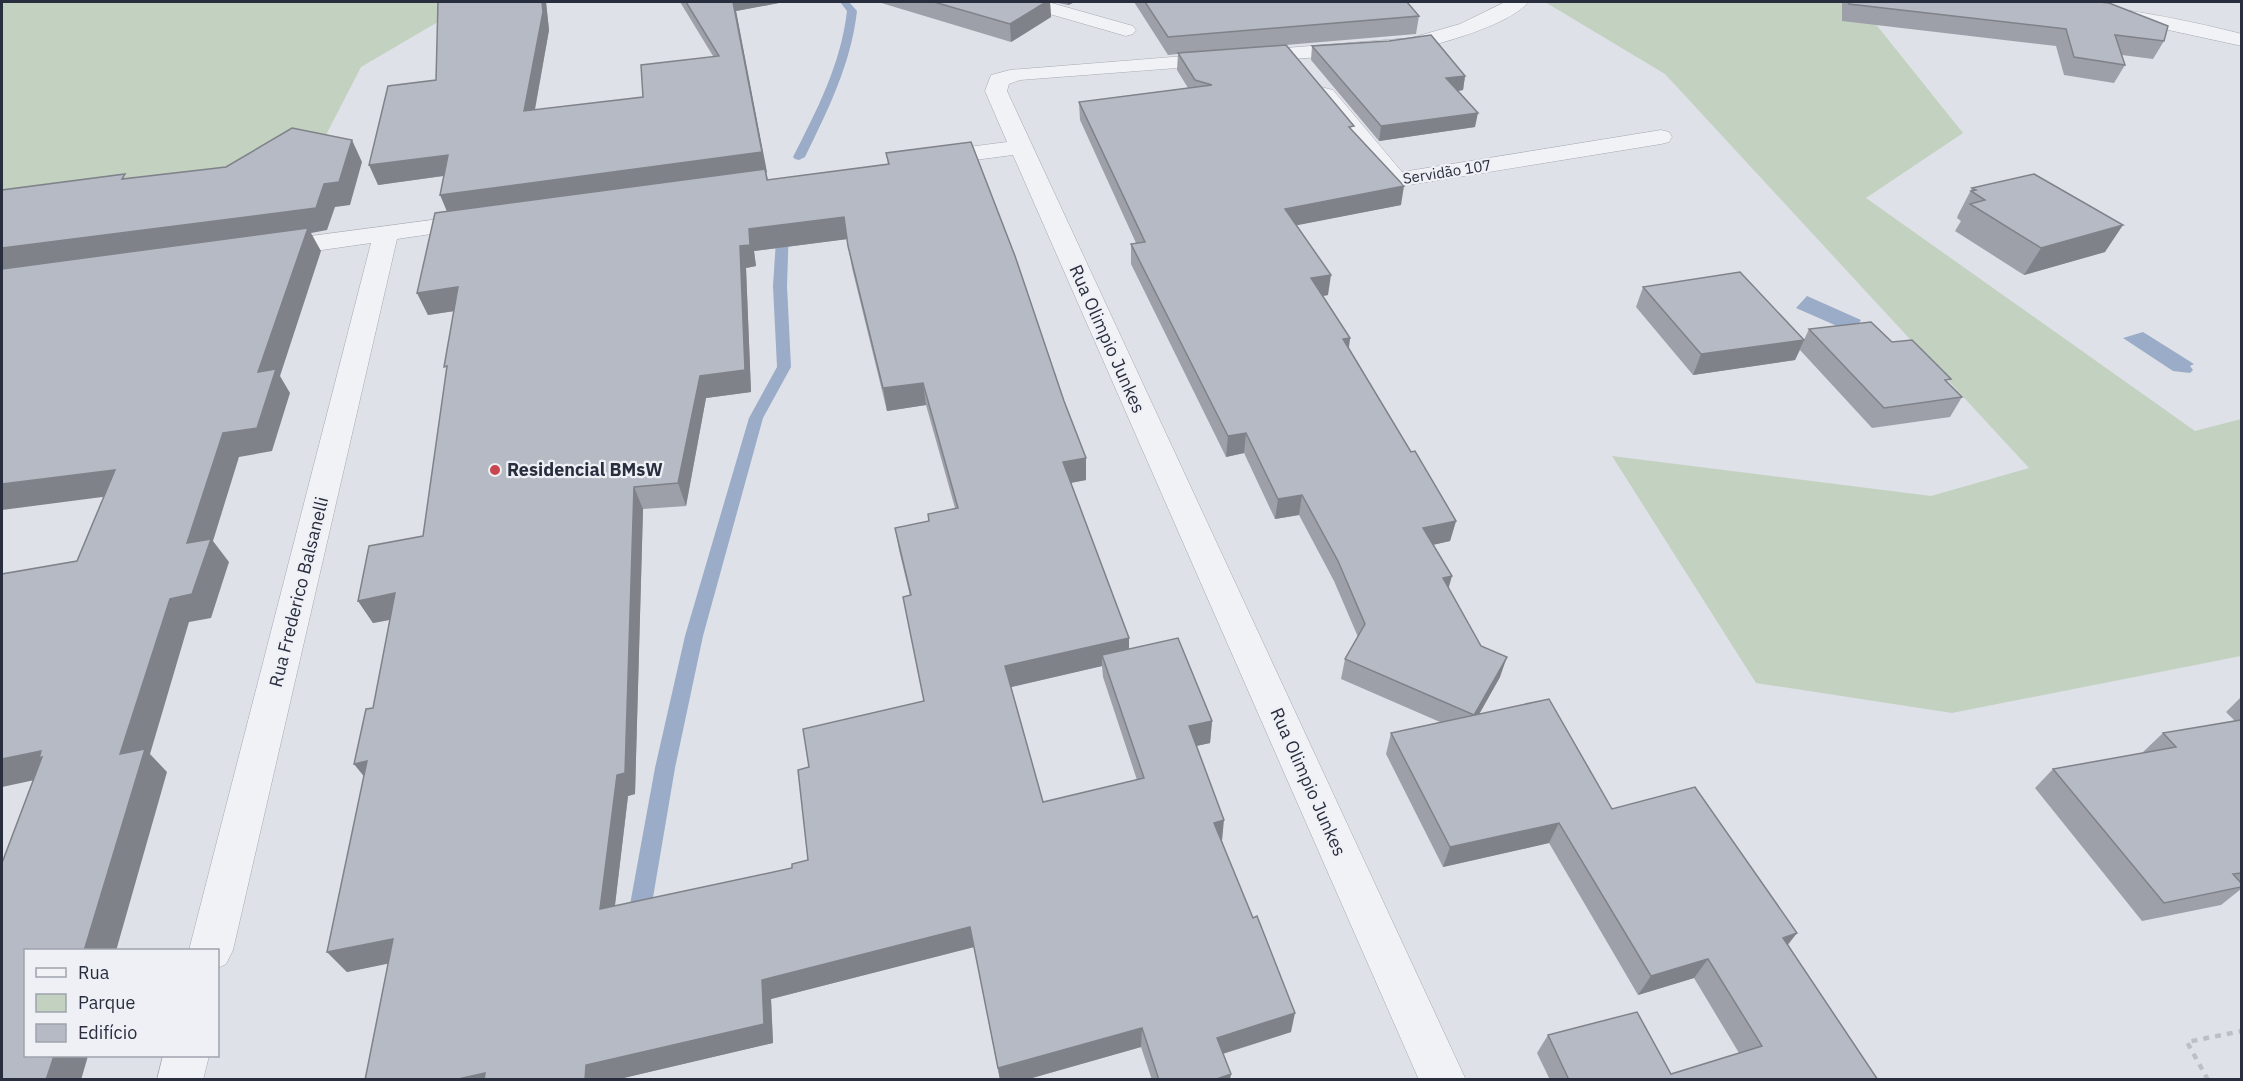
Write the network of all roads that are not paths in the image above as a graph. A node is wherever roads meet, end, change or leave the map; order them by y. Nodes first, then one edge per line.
1 (1029, 2) edge
2 (1110, 2) edge
3 (1518, 2) edge
4 (2028, 2) edge
5 (1126, 30) junction
6 (2241, 40) edge
7 (1291, 54) junction
8 (1138, 65) junction
9 (1661, 137) dead end
10 (1020, 147) junction
11 (902, 163) edge
12 (504, 218) edge
13 (386, 234) junction
14 (246, 252) edge
15 (211, 949) edge
16 (186, 1057) edge
17 (180, 1080) edge
18 (1443, 1080) edge

1 - 5 street
2 - 5 street
3 - 7 street, Rua Olimpio Junkes
4 - 6 street
5 - 8 street
7 - 8 street, Rua Olimpio Junkes
7 - 9 street, Servidão 107
8 - 10 street, Rua Olimpio Junkes
10 - 11 street
10 - 18 street, Rua Olimpio Junkes
12 - 13 street
13 - 14 street
13 - 15 street, Rua Frederico Balsanelli
16 - 17 street

